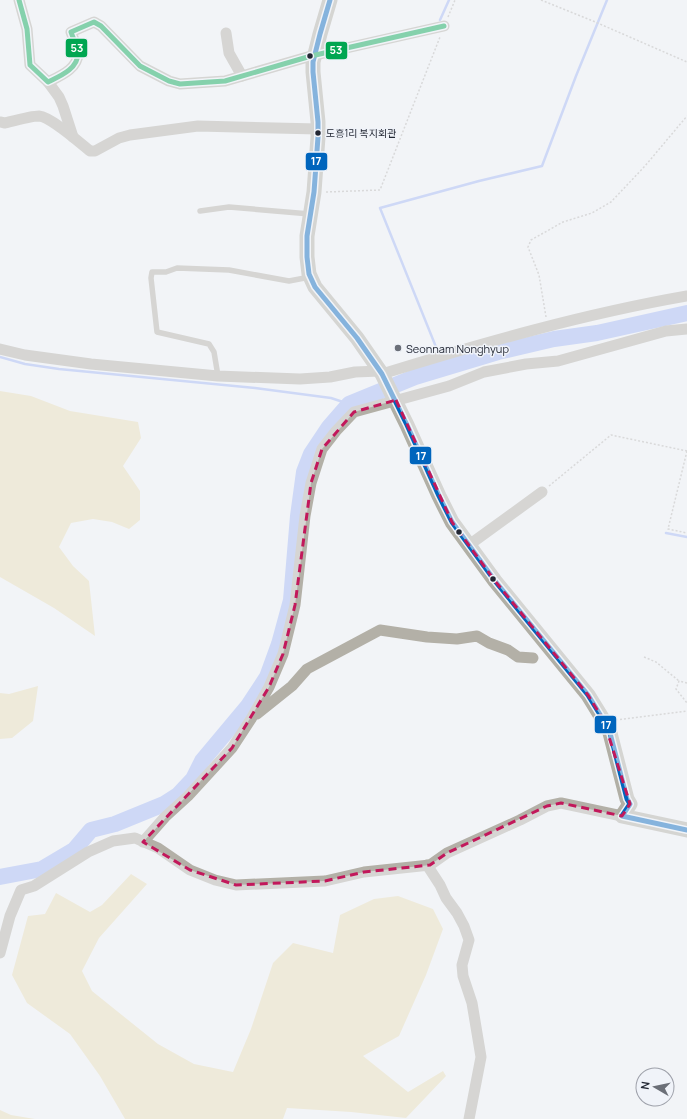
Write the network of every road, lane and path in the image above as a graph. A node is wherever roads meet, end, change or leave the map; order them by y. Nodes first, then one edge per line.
1 (19, 0) edge
2 (330, 0) edge
3 (455, 0) edge
4 (541, 0) edge
5 (444, 26) junction
6 (226, 33) dead end
7 (315, 55) junction
8 (687, 62) edge
9 (242, 76) junction
10 (48, 82) junction
11 (687, 116) edge
12 (0, 122) edge
13 (318, 129) junction
14 (73, 137) junction
15 (314, 192) junction
16 (200, 211) dead end
17 (310, 214) junction
18 (310, 277) junction
19 (687, 296) edge
20 (547, 327) junction
21 (687, 329) edge
22 (0, 349) edge
23 (383, 375) junction
24 (218, 376) junction
25 (394, 398) junction
26 (687, 451) edge
27 (542, 492) joint
28 (687, 533) edge
29 (469, 545) junction
30 (644, 657) dead end
31 (533, 658) dead end
32 (679, 681) junction
33 (687, 683) edge
34 (687, 703) edge
35 (687, 711) edge
36 (251, 719) junction
37 (604, 721) junction
38 (622, 816) junction
39 (687, 830) edge
40 (143, 842) junction
41 (427, 865) junction
42 (0, 953) edge
43 (468, 1119) edge

1 - 10 street
2 - 7 street
3 - 5 path
4 - 8 path
5 - 7 street
5 - 15 path
6 - 9 street
7 - 9 street
7 - 13 street
9 - 10 street
10 - 14 street
11 - 20 path
12 - 14 street
13 - 14 street
13 - 15 street
15 - 17 street
16 - 17 lane
17 - 18 street
18 - 23 street
18 - 24 lane
19 - 20 street
20 - 23 street
21 - 25 street
22 - 24 street
23 - 24 street
23 - 25 street
25 - 29 street
25 - 36 street
26 - 27 path
26 - 28 path
27 - 29 street
29 - 37 street
30 - 32 path
31 - 36 street
32 - 33 path
32 - 34 path
35 - 37 path
36 - 40 street
37 - 38 street
38 - 39 street
38 - 41 street
40 - 41 street
40 - 42 street
41 - 43 street

